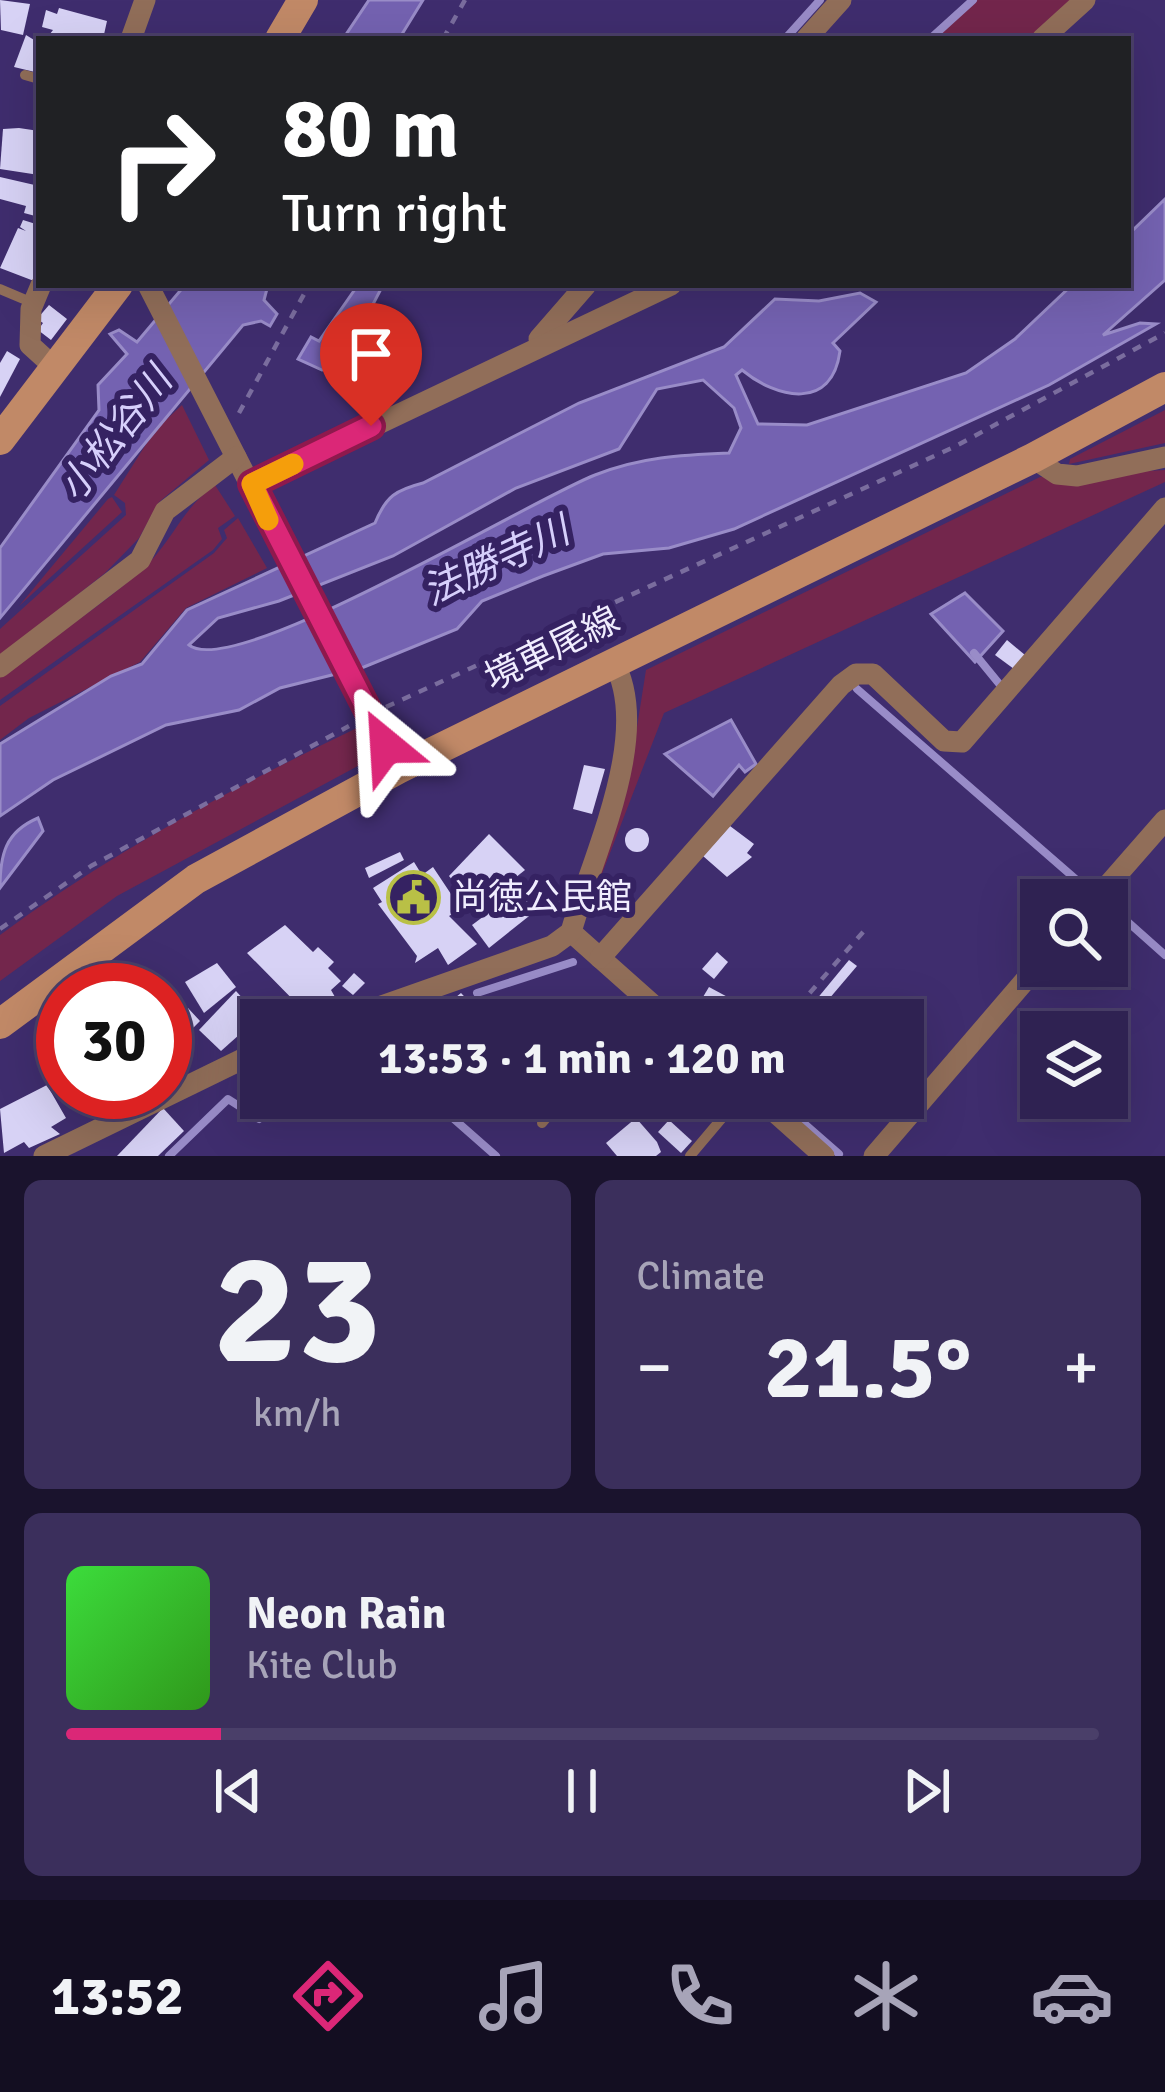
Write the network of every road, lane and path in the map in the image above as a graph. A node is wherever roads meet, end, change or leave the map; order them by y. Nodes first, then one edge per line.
1 (145, 0) edge
2 (303, 0) edge
3 (465, 0) edge
4 (841, 0) edge
5 (1085, 0) edge
6 (132, 36) edge
7 (282, 36) edge
8 (445, 36) edge
9 (809, 36) edge
10 (1045, 36) edge
11 (25, 75) dead end
12 (36, 78) edge
13 (116, 288) edge
14 (150, 288) edge
15 (308, 288) edge
16 (583, 288) edge
17 (663, 288) edge
18 (0, 289) edge
19 (37, 294) edge
20 (1165, 333) edge
21 (531, 348) junction
22 (52, 365) junction
23 (1165, 387) edge
24 (0, 440) edge
25 (232, 449) junction
26 (1033, 458) junction
27 (1163, 461) edge
28 (256, 495) junction
29 (1165, 508) edge
30 (613, 661) junction
31 (0, 667) edge
32 (382, 710) dead end
33 (361, 720) dead end
34 (392, 758) junction
35 (1165, 820) edge
36 (1113, 879) edge
37 (0, 929) edge
38 (865, 931) dead end
39 (572, 932) junction
40 (601, 958) junction
41 (1020, 986) edge
42 (401, 999) edge
43 (646, 999) edge
44 (805, 999) edge
45 (0, 1024) edge
46 (240, 1060) edge
47 (545, 1119) edge
48 (721, 1119) edge
49 (783, 1119) edge
50 (542, 1123) dead end
51 (44, 1156) edge
52 (690, 1156) edge
53 (824, 1156) edge
54 (874, 1156) edge

1 - 6 street
2 - 7 main road
3 - 8 path
4 - 9 street
5 - 10 street
11 - 12 lane
13 - 22 main road
14 - 25 street
15 - 25 path
16 - 21 street
17 - 21 street
18 - 19 lane
19 - 22 street
20 - 32 path
21 - 28 street
22 - 24 main road
23 - 26 main road, 境車尾線
25 - 28 street
25 - 31 street
26 - 27 street
26 - 30 main road, 境車尾線
28 - 34 street, bridge
29 - 40 street
30 - 34 main road, 境車尾線
30 - 39 street
33 - 37 path
34 - 45 main road, 境車尾線
35 - 36 street
38 - 44 path
39 - 40 street
39 - 42 street
40 - 43 street
41 - 54 street
46 - 51 street
47 - 50 lane
48 - 52 lane
49 - 53 street

